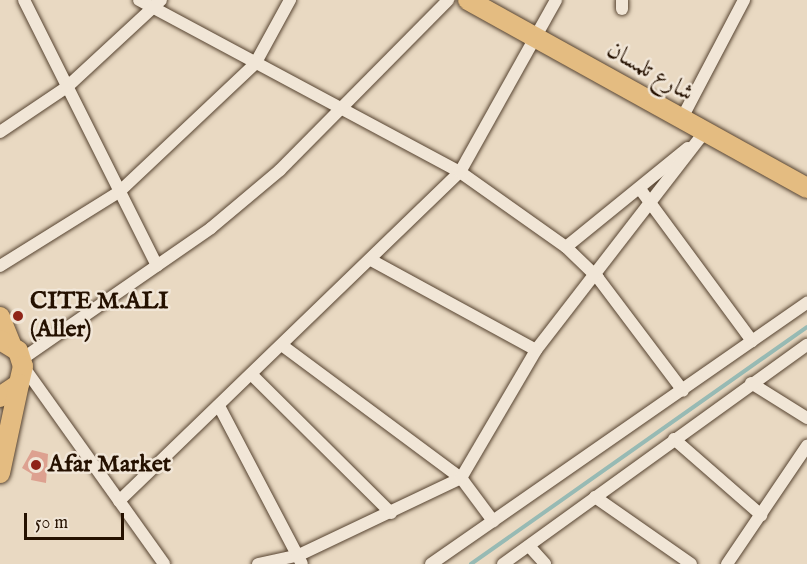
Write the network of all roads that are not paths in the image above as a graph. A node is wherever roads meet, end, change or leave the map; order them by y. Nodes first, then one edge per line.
1 (24, 0) edge
2 (139, 0) edge
3 (290, 0) edge
4 (448, 0) edge
5 (468, 0) edge
6 (556, 0) edge
7 (744, 0) edge
8 (159, 5) edge
9 (537, 36) junction
10 (255, 64) junction
11 (67, 87) junction
12 (339, 111) junction
13 (681, 120) junction
14 (0, 132) edge
15 (704, 134) junction
16 (460, 172) junction
17 (807, 188) edge
18 (640, 189) junction
19 (119, 192) junction
20 (652, 203) junction
21 (566, 247) junction
22 (371, 260) junction
23 (0, 266) edge
24 (157, 266) junction
25 (598, 278) junction
26 (807, 303) edge
27 (0, 317) edge
28 (752, 341) junction
29 (807, 345) edge
30 (283, 346) junction
31 (536, 350) junction
32 (15, 359) edge
33 (252, 375) junction
34 (751, 383) junction
35 (683, 391) junction
36 (0, 397) edge
37 (219, 406) junction
38 (807, 418) edge
39 (674, 439) junction
40 (805, 456) edge
41 (0, 473) edge
42 (461, 478) junction
43 (595, 497) junction
44 (119, 501) junction
45 (391, 513) junction
46 (761, 515) junction
47 (493, 521) junction
48 (529, 546) junction
49 (300, 560) edge
50 (164, 564) edge
51 (258, 564) edge
52 (431, 564) edge
53 (503, 564) edge
54 (545, 564) edge
55 (691, 564) edge
56 (727, 564) edge

1 - 11 street
2 - 8 street
3 - 10 street
4 - 12 street
5 - 9 main road, شارع تلمسان
6 - 9 street
7 - 13 street
8 - 10 street
8 - 11 street
9 - 13 main road, شارع تلمسان
9 - 16 street
10 - 12 street
10 - 19 street
11 - 14 street
11 - 19 street
12 - 16 street
12 - 24 street
13 - 15 main road, شارع تلمسان
15 - 17 main road, شارع تلمسان
15 - 18 street
15 - 20 street
16 - 21 street
16 - 22 street
18 - 20 street
18 - 21 street
19 - 23 street
19 - 24 street
20 - 25 street
20 - 28 street
21 - 25 street
22 - 30 street
22 - 31 street
24 - 32 street
25 - 31 street
25 - 35 street
26 - 28 street
27 - 32 main road
28 - 35 street
29 - 34 street
30 - 33 street
30 - 42 street
31 - 42 street
32 - 36 main road
32 - 41 main road
32 - 44 street
33 - 37 street
33 - 45 street
34 - 38 street
34 - 39 street
35 - 47 street
37 - 44 street
37 - 49 street
39 - 43 street
39 - 46 street
40 - 46 street
42 - 45 street
42 - 47 street
43 - 48 street
43 - 55 street
44 - 50 street
45 - 49 street
46 - 56 street
47 - 52 street
48 - 53 street
48 - 54 street
49 - 51 street

